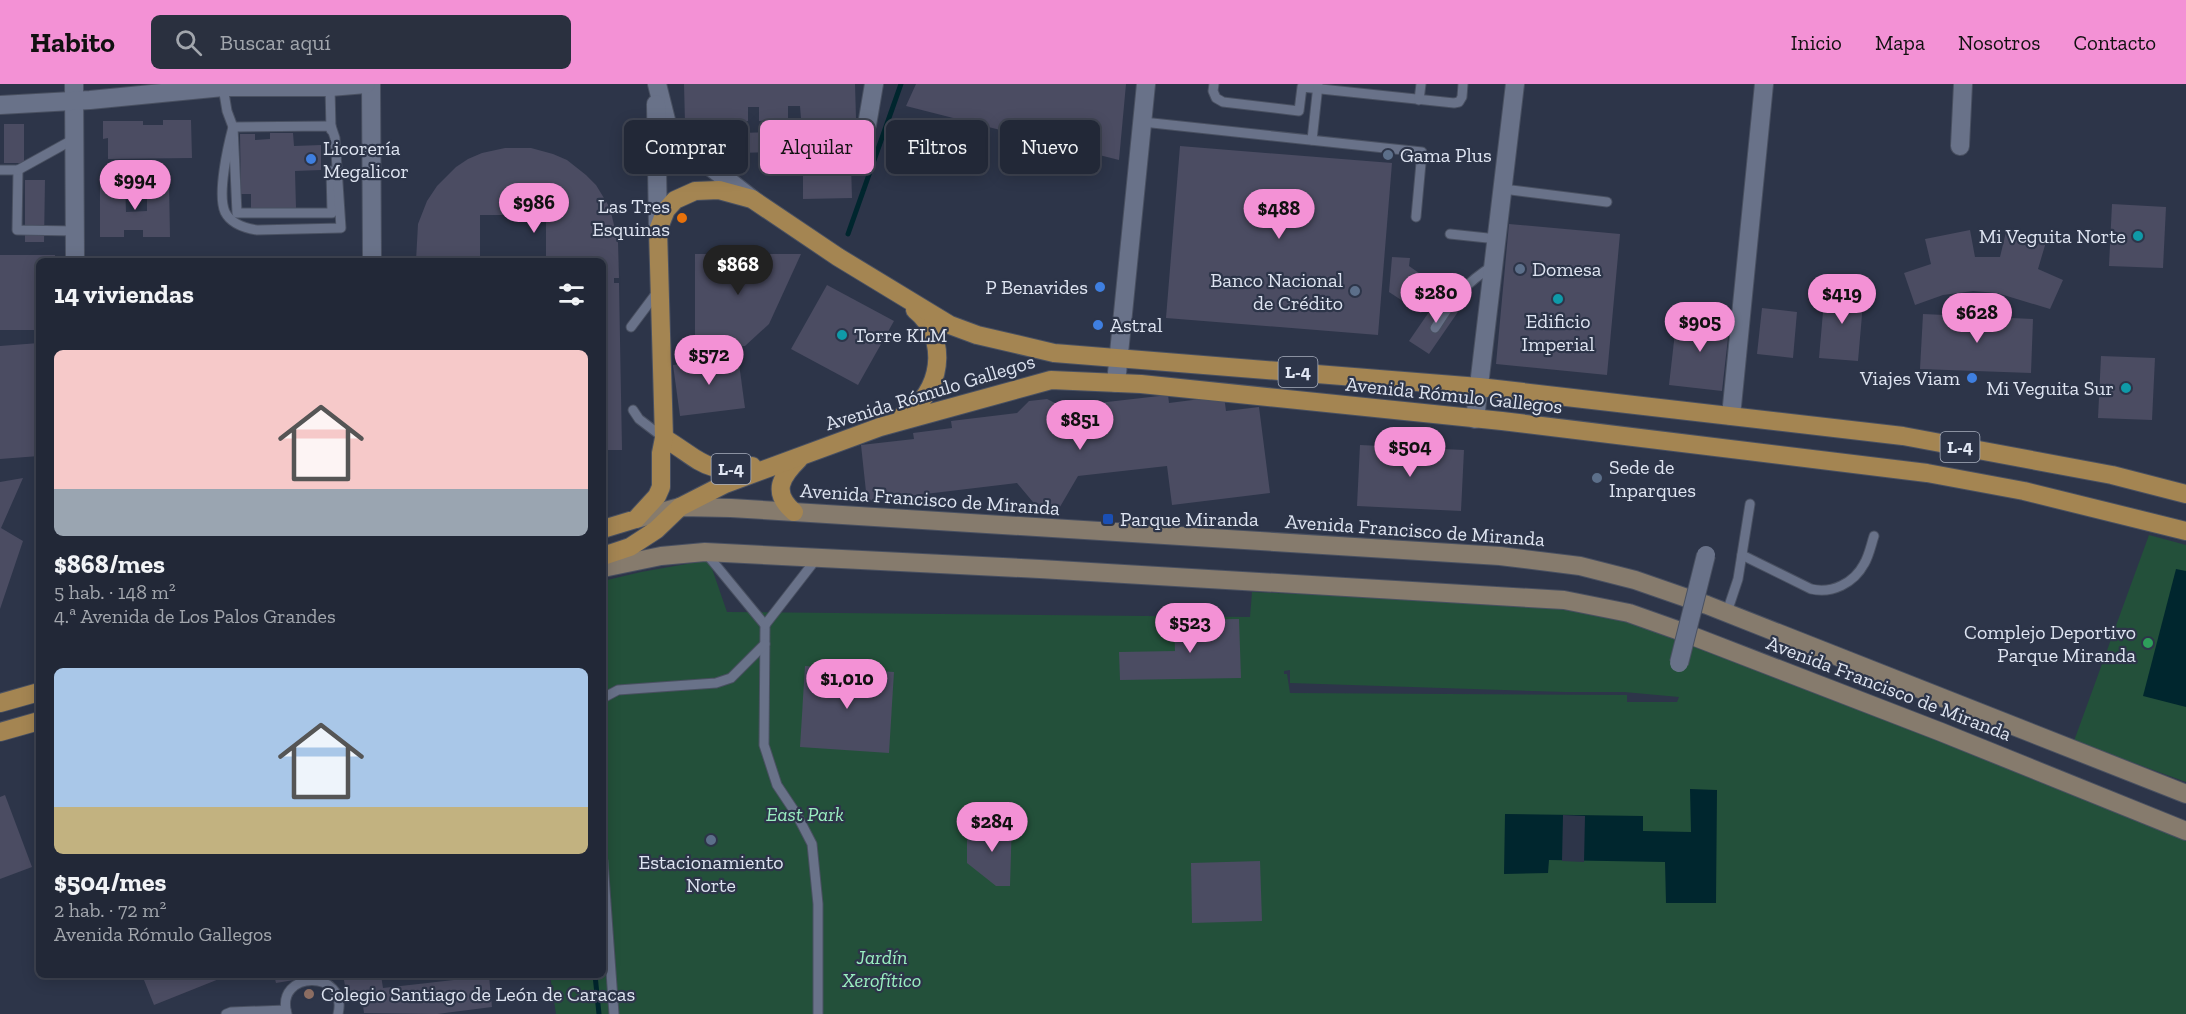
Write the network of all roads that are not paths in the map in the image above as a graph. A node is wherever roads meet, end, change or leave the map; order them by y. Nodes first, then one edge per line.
1 (366, 84) edge
2 (371, 84) edge
3 (657, 84) edge
4 (874, 84) edge
5 (1146, 84) edge
6 (1214, 84) edge
7 (1372, 84) edge
8 (1421, 84) edge
9 (1463, 84) edge
10 (1515, 84) edge
11 (1764, 84) edge
12 (1963, 84) edge
13 (1318, 86) edge
14 (223, 87) junction
15 (330, 87) junction
16 (74, 92) edge
17 (1372, 95) junction
18 (1419, 100) junction
19 (0, 105) edge
20 (868, 120) edge
21 (1143, 122) junction
22 (331, 126) junction
23 (234, 127) junction
24 (74, 139) junction
25 (1312, 140) junction
26 (1960, 146) dead end
27 (0, 170) edge
28 (18, 171) junction
29 (1503, 189) junction
30 (752, 199) junction
31 (1607, 202) dead end
32 (1416, 217) dead end
33 (658, 230) junction
34 (75, 231) junction
35 (1450, 234) dead end
36 (1497, 239) junction
37 (75, 258) edge
38 (372, 258) edge
39 (1494, 265) junction
40 (885, 287) junction
41 (658, 291) junction
42 (631, 327) dead end
43 (1435, 328) dead end
44 (1117, 357) junction
45 (1116, 383) junction
46 (1479, 387) junction
47 (633, 410) dead end
48 (1731, 416) junction
49 (1474, 419) junction
50 (880, 427) junction
51 (664, 438) junction
52 (805, 454) junction
53 (2186, 494) edge
54 (1750, 504) dead end
55 (680, 507) junction
56 (794, 512) junction
57 (636, 519) junction
58 (606, 528) edge
59 (2186, 531) edge
60 (1874, 536) dead end
61 (705, 552) junction
62 (606, 555) edge
63 (1706, 555) dead end
64 (1742, 555) junction
65 (817, 558) junction
66 (606, 567) edge
67 (1727, 612) junction
68 (765, 625) junction
69 (765, 644) junction
70 (1679, 663) dead end
71 (36, 693) edge
72 (606, 696) edge
73 (0, 703) edge
74 (36, 722) edge
75 (0, 732) edge
76 (2186, 794) edge
77 (2186, 831) edge
78 (606, 903) edge
79 (286, 1012) edge
80 (226, 1014) edge
81 (338, 1014) edge
82 (614, 1014) edge
83 (818, 1014) edge

1 - 15 street
2 - 38 street
3 - 30 street
3 - 33 street
4 - 20 street
5 - 21 street
6 - 13 lane
7 - 17 lane
8 - 18 lane
9 - 18 lane
10 - 29 street
11 - 48 street
12 - 26 street
13 - 17 lane
13 - 25 lane
14 - 15 street
14 - 16 street
14 - 23 lane
15 - 22 lane
16 - 19 street
16 - 24 street
17 - 18 lane
21 - 25 lane
21 - 44 street
22 - 23 lane
22 - 23 lane
22 - 23 lane
24 - 28 lane
24 - 34 street
25 - 32 lane
27 - 28 lane
28 - 34 lane
29 - 31 lane
29 - 36 street
30 - 33 main road, L-4
30 - 40 main road, Avenida Rómulo Gallegos / L-4
33 - 41 main road, L-4
34 - 37 street
35 - 36 lane
36 - 39 street
39 - 43 lane
39 - 46 street
40 - 44 main road, Avenida Rómulo Gallegos / L-4
40 - 50 main road, L-4
41 - 42 lane
41 - 51 main road, L-4
44 - 45 street
44 - 46 main road, Avenida Rómulo Gallegos / L-4
45 - 49 main road, Avenida Rómulo Gallegos / L-4
45 - 50 main road, Avenida Rómulo Gallegos / L-4
46 - 48 main road, Avenida Rómulo Gallegos / L-4
46 - 49 street
47 - 51 lane
48 - 53 main road, Avenida Rómulo Gallegos / L-4
49 - 59 main road, Avenida Rómulo Gallegos / L-4
50 - 52 main road, Avenida Rómulo Gallegos / L-4
51 - 52 main road, L-4
51 - 57 main road, L-4
52 - 55 main road, Avenida Rómulo Gallegos / L-4
52 - 56 main road, L-4
54 - 64 lane
55 - 56 main road, Avenida Francisco de Miranda / L-4
55 - 57 main road, Avenida Francisco de Miranda / L-4
55 - 62 main road, Avenida Rómulo Gallegos / L-4
56 - 67 main road, Avenida Francisco de Miranda
57 - 58 main road, Avenida Francisco de Miranda / L-4
60 - 64 lane
61 - 65 main road, Avenida Francisco de Miranda
61 - 66 main road, Avenida Francisco de Miranda
61 - 68 lane
63 - 70 street, bridge
64 - 67 lane
65 - 68 lane
65 - 77 main road, Avenida Francisco de Miranda
67 - 76 main road, Avenida Francisco de Miranda
68 - 69 lane
69 - 72 lane
69 - 83 lane
71 - 73 main road
74 - 75 main road
78 - 82 lane
79 - 80 lane
79 - 81 lane

